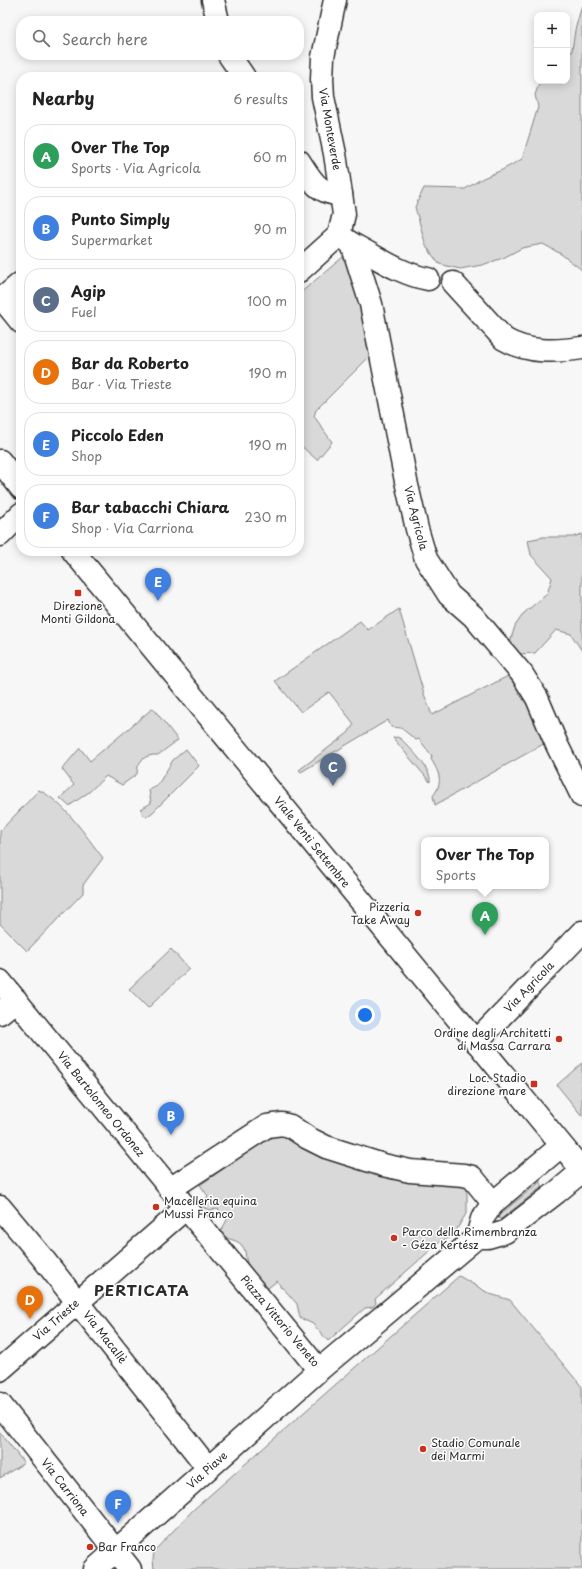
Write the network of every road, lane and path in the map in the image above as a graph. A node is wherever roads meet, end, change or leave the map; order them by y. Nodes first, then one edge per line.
1 (213, 0) edge
2 (335, 0) edge
3 (217, 16) edge
4 (233, 60) edge
5 (241, 72) edge
6 (304, 168) edge
7 (342, 194) junction
8 (346, 239) junction
9 (304, 268) edge
10 (428, 279) dead end
11 (453, 283) dead end
12 (16, 287) edge
13 (1, 298) edge
14 (16, 316) edge
15 (582, 348) edge
16 (0, 461) edge
17 (16, 482) edge
18 (16, 519) edge
19 (0, 536) edge
20 (77, 556) edge
21 (582, 796) edge
22 (582, 932) edge
23 (0, 981) edge
24 (8, 1007) edge
25 (476, 1042) junction
26 (561, 1146) junction
27 (582, 1170) edge
28 (170, 1190) junction
29 (493, 1203) junction
30 (0, 1207) edge
31 (186, 1208) junction
32 (477, 1237) junction
33 (77, 1302) junction
34 (0, 1370) edge
35 (319, 1370) junction
36 (0, 1404) edge
37 (208, 1468) junction
38 (116, 1551) junction
39 (95, 1569) edge
40 (130, 1569) edge

1 - 3 street
2 - 7 street, Via Monteverde
4 - 5 street
6 - 7 street
7 - 8 street, Via Monteverde
8 - 9 street
8 - 10 street
8 - 21 street, Via Agricola
11 - 15 street
12 - 13 street
13 - 14 street
16 - 17 street
18 - 19 street
20 - 25 street, Viale Venti Settembre
22 - 25 street, Via Agricola
23 - 24 street, Via Bartolomeo Ordonez
24 - 28 street, Via Bartolomeo Ordonez
25 - 26 street, Viale Venti Settembre
26 - 27 street, Viale Venti Settembre
26 - 29 street
27 - 32 street
28 - 29 street
28 - 31 street, Via Bartolomeo Ordonez
29 - 32 street
30 - 33 street, Via Macallè
31 - 33 street, Via Trieste
31 - 35 street, Piazza Vittorio Veneto
32 - 35 street, Piazza Vittorio Veneto
33 - 34 street, Via Trieste
33 - 37 street, Via Macallè
35 - 37 street, Via Piave
36 - 38 street, Via Carriona
37 - 38 street, Via Piave
38 - 39 street, Via Piave
38 - 40 street, Via Carriona

